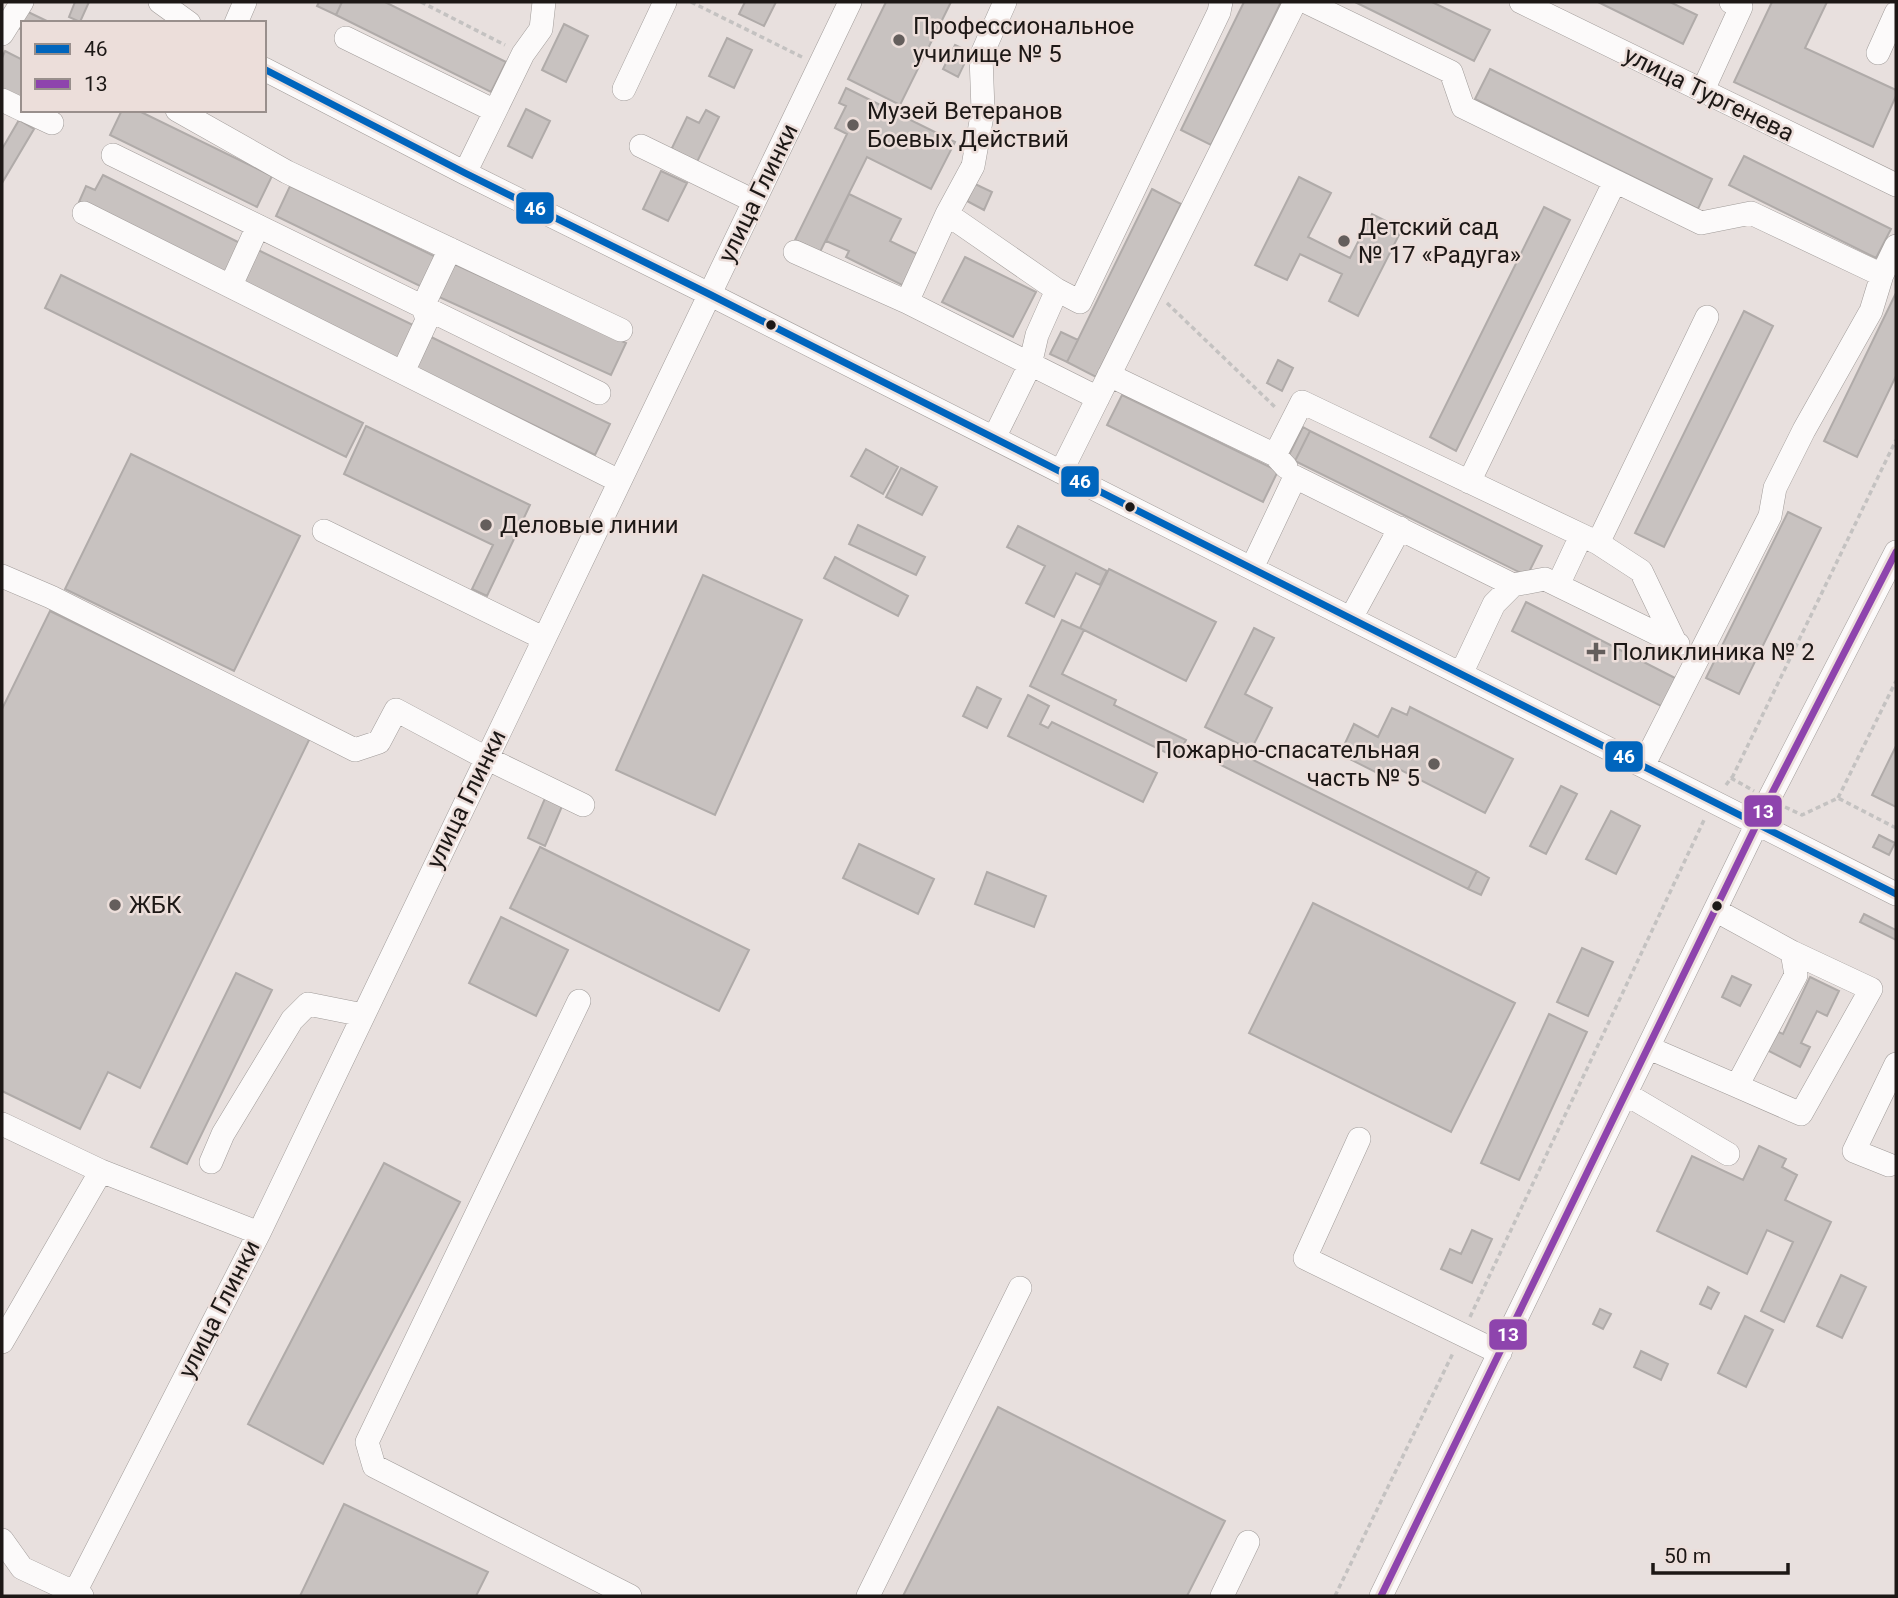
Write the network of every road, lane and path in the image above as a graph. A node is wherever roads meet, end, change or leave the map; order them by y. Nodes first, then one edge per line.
1 (22, 2) edge
2 (160, 2) edge
3 (245, 2) edge
4 (421, 2) edge
5 (544, 2) edge
6 (665, 2) edge
7 (691, 2) edge
8 (850, 2) edge
9 (1005, 2) edge
10 (1221, 2) edge
11 (1295, 2) edge
12 (1307, 2) edge
13 (1521, 2) edge
14 (1731, 2) edge
15 (1896, 13) edge
16 (186, 21) edge
17 (237, 21) edge
18 (2, 33) edge
19 (346, 38) dead end
20 (21, 42) edge
21 (1878, 53) dead end
22 (523, 54) junction
23 (820, 65) junction
24 (266, 70) edge
25 (625, 89) dead end
26 (1703, 90) junction
27 (2, 100) edge
28 (21, 109) edge
29 (495, 111) junction
30 (27, 112) edge
31 (181, 112) edge
32 (52, 123) dead end
33 (641, 146) dead end
34 (113, 155) dead end
35 (465, 173) junction
36 (1615, 181) junction
37 (1896, 185) edge
38 (754, 201) junction
39 (84, 213) dead end
40 (947, 214) junction
41 (258, 226) junction
42 (1896, 246) edge
43 (450, 249) junction
44 (795, 252) dead end
45 (1882, 275) junction
46 (231, 285) junction
47 (1151, 289) junction
48 (1057, 290) junction
49 (709, 295) junction
50 (907, 302) junction
51 (423, 306) junction
52 (1707, 317) dead end
53 (621, 330) dead end
54 (1030, 365) junction
55 (403, 372) junction
56 (1109, 375) junction
57 (599, 393) dead end
58 (1098, 398) junction
59 (1291, 423) junction
60 (994, 438) junction
61 (1896, 440) edge
62 (1275, 455) junction
63 (1061, 472) junction
64 (1295, 477) junction
65 (619, 481) junction
66 (1469, 482) junction
67 (1400, 528) junction
68 (324, 531) dead end
69 (1590, 539) junction
70 (1896, 552) edge
71 (1252, 568) junction
72 (2, 576) edge
73 (1513, 585) junction
74 (1558, 585) junction
75 (1351, 618) junction
76 (544, 638) junction
77 (1675, 642) junction
78 (1699, 654) junction
79 (1461, 674) junction
80 (1896, 681) edge
81 (486, 758) junction
82 (1643, 766) junction
83 (1731, 778) junction
84 (1838, 798) junction
85 (1769, 799) junction
86 (1713, 802) junction
87 (583, 805) dead end
88 (1758, 823) junction
89 (1896, 828) edge
90 (1894, 887) edge
91 (1716, 910) junction
92 (1792, 952) junction
93 (579, 1001) dead end
94 (363, 1015) junction
95 (1648, 1048) junction
96 (1896, 1064) edge
97 (1737, 1086) junction
98 (1626, 1094) junction
99 (2, 1124) edge
100 (1359, 1139) dead end
101 (1728, 1154) dead end
102 (211, 1162) dead end
103 (1889, 1165) dead end
104 (101, 1171) junction
105 (258, 1233) junction
106 (1020, 1288) dead end
107 (1462, 1334) junction
108 (2, 1342) edge
109 (1500, 1353) junction
110 (2, 1541) edge
111 (1248, 1542) dead end
112 (77, 1595) edge
113 (630, 1596) edge
114 (868, 1596) edge
115 (1222, 1596) edge
116 (1335, 1596) edge
117 (1381, 1596) edge

1 - 18 street
2 - 16 street
3 - 17 street
4 - 22 path
5 - 22 street
6 - 25 street
7 - 23 path
8 - 23 street, улица Глинки
9 - 40 street
10 - 48 street
11 - 47 street
12 - 36 street
13 - 26 street, улица Тургенева
14 - 26 street
15 - 21 street
18 - 20 street
19 - 29 street
22 - 29 street
23 - 38 street, улица Глинки
24 - 35 street
26 - 37 street, улица Тургенева
27 - 28 street
29 - 35 street
30 - 32 street
31 - 43 street
33 - 38 street
34 - 41 street
35 - 49 street
36 - 45 street
36 - 66 street
38 - 49 street, улица Глинки
39 - 46 street
40 - 48 street
40 - 50 street
41 - 46 street
41 - 51 street
42 - 45 street
43 - 51 street
43 - 53 street
44 - 50 street
45 - 78 street
46 - 55 street
47 - 56 street
47 - 59 path
48 - 54 street
49 - 60 street
49 - 65 street, улица Глинки
50 - 54 street
51 - 55 street
51 - 57 street
52 - 69 street
54 - 58 street
54 - 60 street
55 - 65 street
56 - 58 street
56 - 62 street
58 - 63 street
59 - 62 street
59 - 66 street
60 - 63 street
61 - 83 path
62 - 64 street
63 - 71 street
64 - 67 street
64 - 71 street
65 - 76 street, улица Глинки
66 - 69 street
67 - 73 street
67 - 75 street
68 - 76 street
69 - 74 street
69 - 77 street
70 - 85 street
71 - 75 street
72 - 81 street
73 - 74 street
73 - 79 street
74 - 77 street
75 - 79 street
76 - 81 street, улица Глинки
77 - 78 street
78 - 82 street
79 - 82 street
80 - 84 path
81 - 87 street
81 - 94 street, улица Глинки
82 - 86 street
83 - 85 path
83 - 86 path
84 - 85 path
84 - 89 path
85 - 88 street
86 - 88 street
86 - 107 path
88 - 90 street
88 - 91 street
91 - 92 street
91 - 95 street
92 - 97 street
92 - 97 street
93 - 113 street
94 - 102 street
94 - 105 street, улица Глинки
95 - 97 street
95 - 98 street
96 - 103 street
98 - 101 street
98 - 109 street
99 - 104 street
100 - 107 street
104 - 105 street
104 - 108 street
105 - 112 street, улица Глинки
106 - 114 street
107 - 109 street
107 - 116 path
109 - 117 street
110 - 112 street
111 - 115 street

